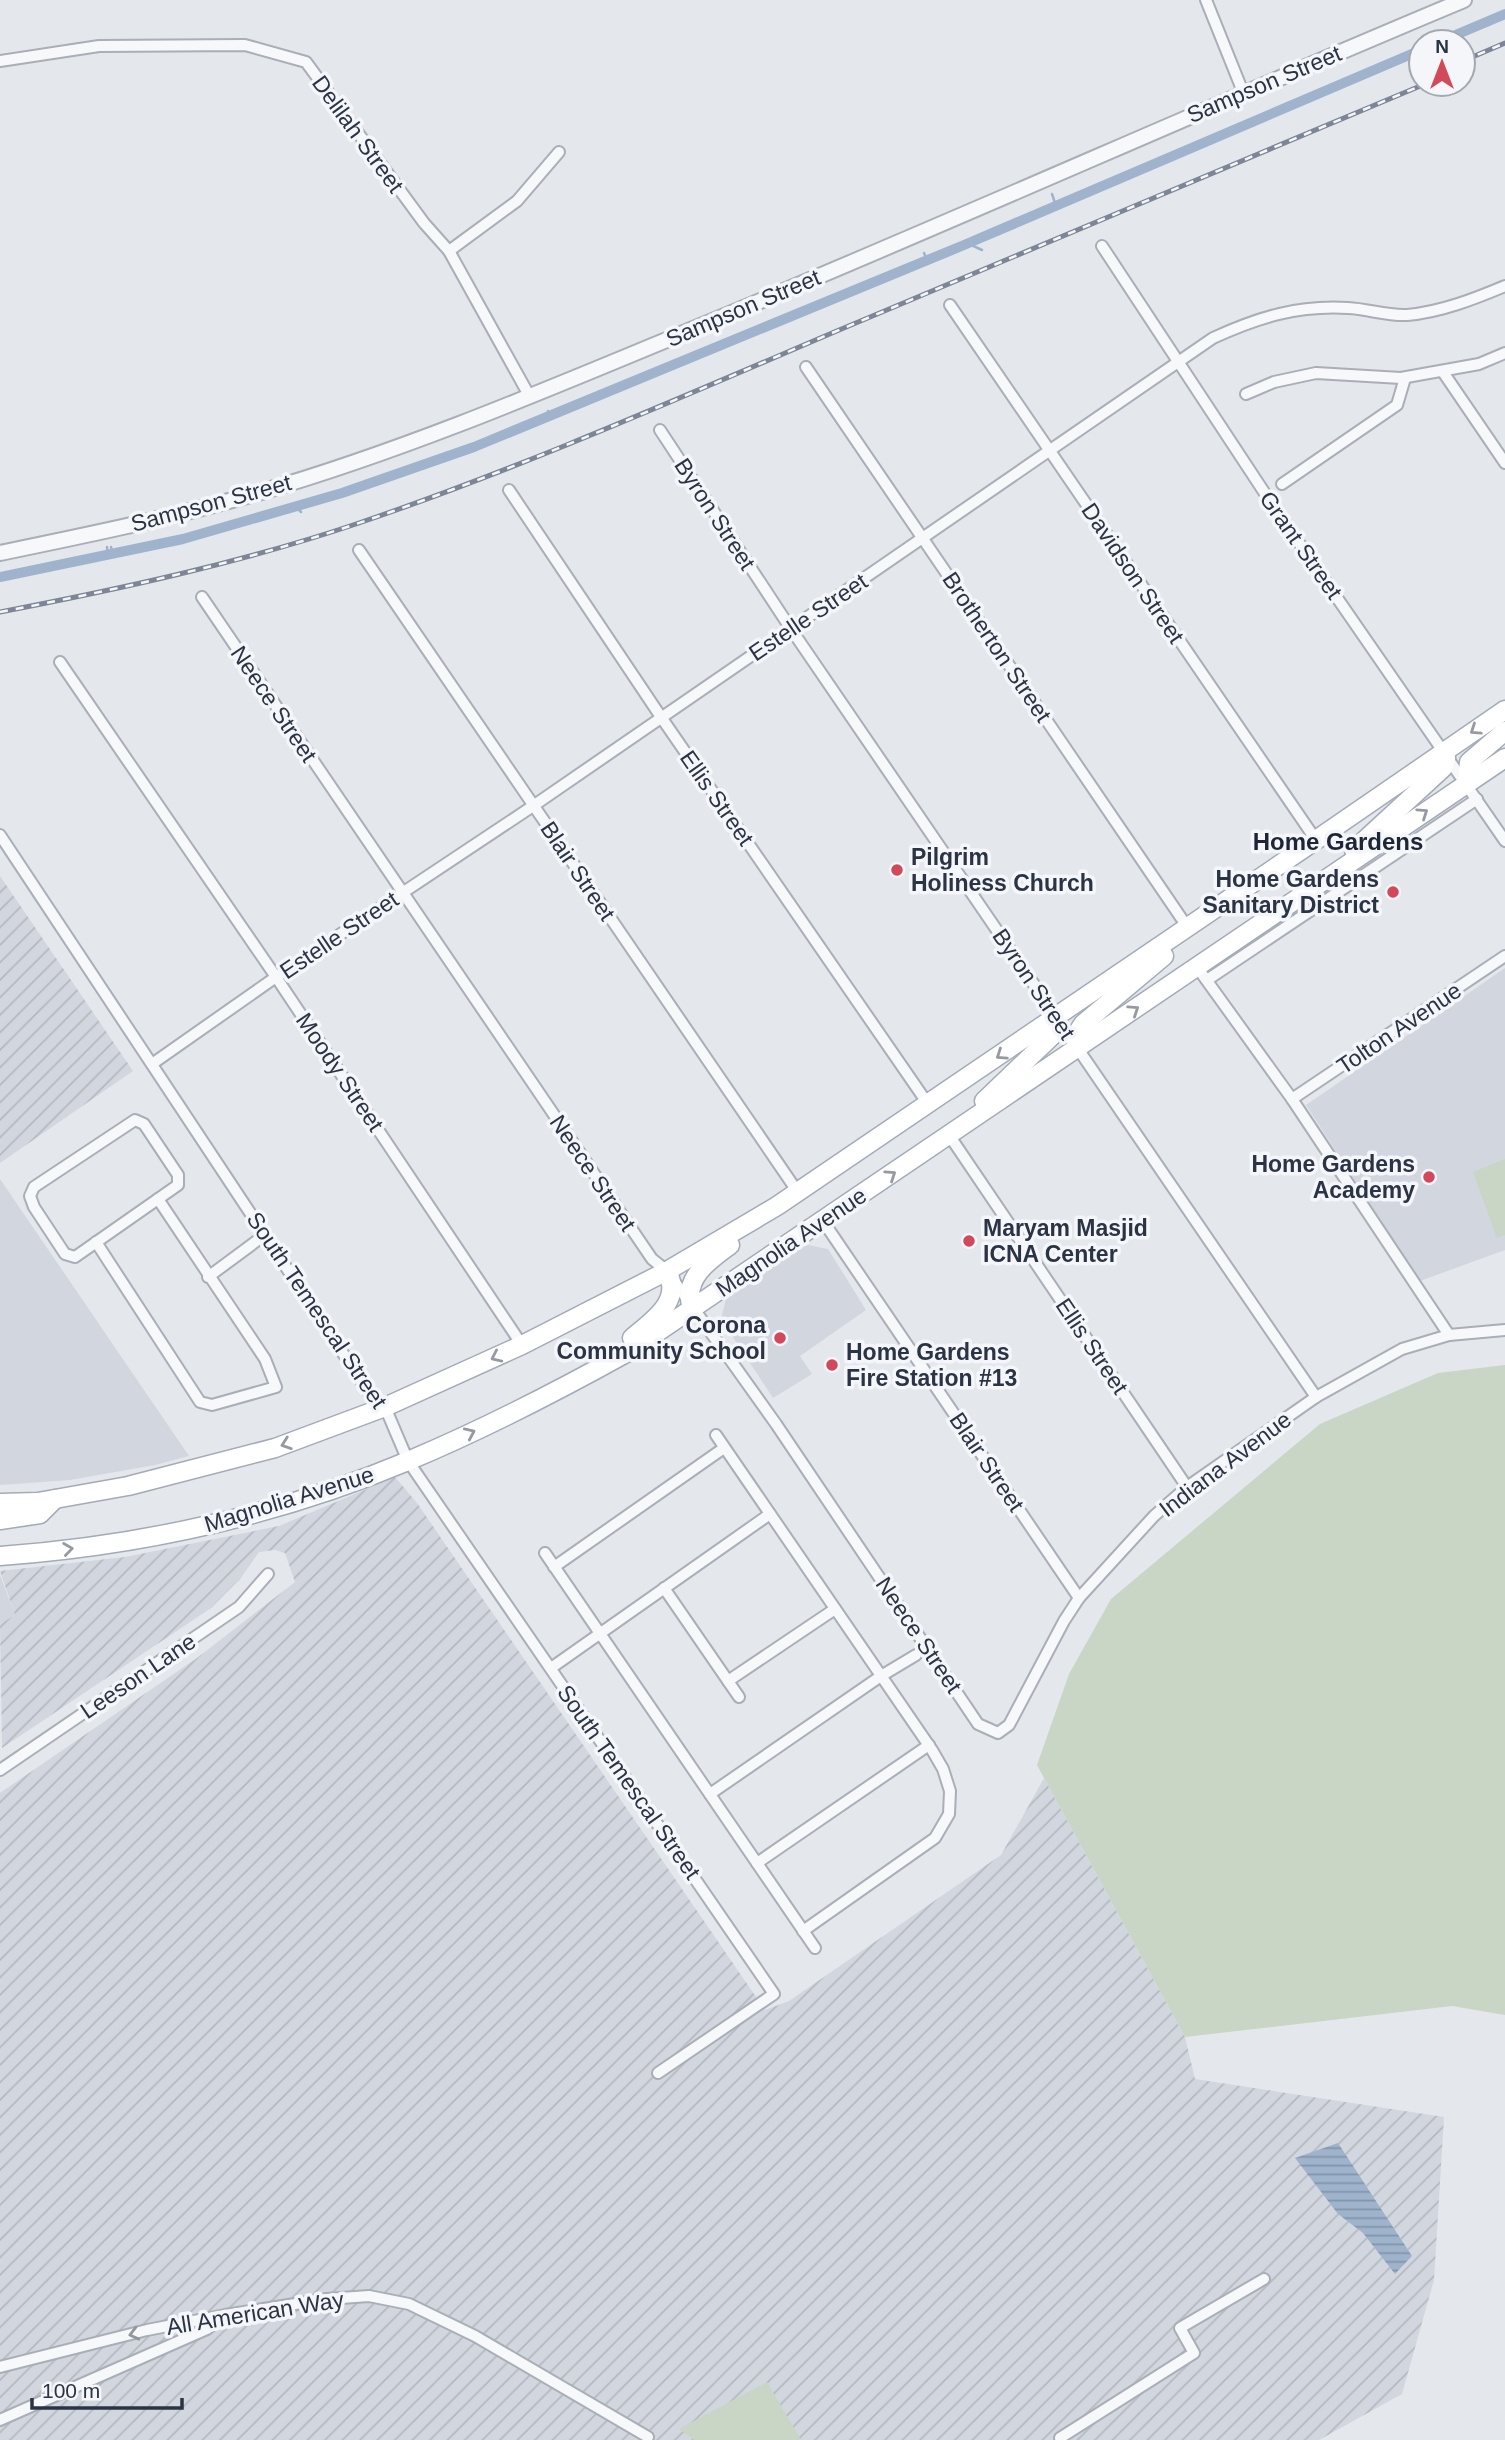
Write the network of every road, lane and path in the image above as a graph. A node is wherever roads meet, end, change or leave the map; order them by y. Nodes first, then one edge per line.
1 (1206, 0) edge
2 (1464, 0) edge
3 (0, 61) edge
4 (1243, 92) junction
5 (559, 152) dead end
6 (1102, 246) dead end
7 (449, 251) junction
8 (1505, 286) edge
9 (950, 304) dead end
10 (1505, 353) edge
11 (1178, 360) junction
12 (806, 367) dead end
13 (1443, 372) junction
14 (1405, 378) junction
15 (1246, 394) dead end
16 (530, 397) junction
17 (660, 430) dead end
18 (1050, 451) junction
19 (1505, 463) edge
20 (1282, 484) dead end
21 (509, 489) dead end
22 (923, 538) junction
23 (359, 551) dead end
24 (0, 553) edge
25 (202, 597) dead end
26 (791, 629) junction
27 (60, 662) dead end
28 (1505, 710) edge
29 (661, 717) junction
30 (1505, 731) edge
31 (1445, 751) junction
32 (1505, 758) edge
33 (1467, 784) junction
34 (1477, 799) junction
35 (533, 806) junction
36 (0, 835) edge
37 (1316, 841) junction
38 (1505, 841) edge
39 (1310, 890) junction
40 (402, 893) junction
41 (1188, 928) junction
42 (1505, 956) edge
43 (1202, 973) junction
44 (276, 977) junction
45 (1057, 1017) junction
46 (1077, 1048) junction
47 (152, 1064) junction
48 (1292, 1099) junction
49 (928, 1104) junction
50 (949, 1135) junction
51 (797, 1191) junction
52 (158, 1199) junction
53 (777, 1206) junction
54 (823, 1221) junction
55 (266, 1234) junction
56 (96, 1242) junction
57 (667, 1271) junction
58 (208, 1277) junction
59 (692, 1308) junction
60 (1505, 1330) edge
61 (1449, 1335) junction
62 (522, 1345) junction
63 (596, 1370) junction
64 (1316, 1397) junction
65 (385, 1407) junction
66 (716, 1435) dead end
67 (724, 1448) junction
68 (408, 1461) junction
69 (1187, 1487) junction
70 (55, 1499) junction
71 (0, 1503) edge
72 (770, 1514) junction
73 (0, 1520) edge
74 (545, 1553) dead end
75 (0, 1556) edge
76 (554, 1567) junction
77 (268, 1574) dead end
78 (664, 1588) junction
79 (1079, 1598) junction
80 (835, 1609) junction
81 (600, 1634) junction
82 (916, 1655) dead end
83 (551, 1668) junction
84 (881, 1676) junction
85 (728, 1681) junction
86 (739, 1697) dead end
87 (998, 1733) joint
88 (929, 1745) junction
89 (0, 1770) edge
90 (710, 1794) junction
91 (757, 1863) junction
92 (803, 1931) junction
93 (815, 1948) dead end
94 (658, 2073) dead end
95 (1264, 2279) dead end
96 (225, 2315) junction
97 (0, 2367) edge
98 (0, 2420) edge
99 (648, 2437) dead end
100 (1060, 2438) dead end

1 - 4 street
2 - 4 street, Sampson Street
3 - 7 street, Delilah Street
4 - 16 street, Sampson Street
5 - 7 street
6 - 11 street, Grant Street
7 - 16 street, Delilah Street
8 - 11 street, Estelle Street
9 - 18 street, Davidson Street
10 - 13 street
11 - 18 street, Estelle Street
11 - 31 street, Grant Street
12 - 22 street, Brotherton Street
13 - 14 street
13 - 19 street
14 - 15 street
14 - 20 street
16 - 24 street, Sampson Street
17 - 26 street, Byron Street
18 - 22 street, Estelle Street
18 - 37 street, Davidson Street
21 - 29 street, Ellis Street
22 - 26 street, Estelle Street
22 - 41 street, Brotherton Street
23 - 35 street, Blair Street
25 - 40 street, Neece Street
26 - 29 street, Estelle Street
26 - 45 street, Byron Street
27 - 44 street, Moody Street
28 -> 31 main road, Magnolia Avenue
29 - 35 street, Estelle Street
29 - 49 street, Ellis Street
30 - 33 main road
31 - 33 street, Grant Street
31 - 37 main road, Magnolia Avenue
31 - 39 main road
32 - 33 main road, Magnolia Avenue
33 - 34 street, Grant Street
39 -> 33 main road, Magnolia Avenue
34 - 38 street, Grant Street
34 - 43 street, Magnolia Avenue
35 - 40 street, Estelle Street
35 - 51 street, Blair Street
36 - 47 street, South Temescal Street
37 - 41 main road, Magnolia Avenue
39 - 43 main road, Magnolia Avenue
40 - 44 street, Estelle Street
40 - 57 street, Neece Street
41 - 45 main road, Magnolia Avenue
41 - 46 main road
42 - 48 street, Tolton Avenue
46 -> 43 main road, Magnolia Avenue
43 - 48 street
44 - 47 street, Estelle Street
44 - 62 street, Moody Street
45 - 46 street, Byron Street
45 -> 49 main road, Magnolia Avenue
45 - 50 main road
46 - 50 main road, Magnolia Avenue
46 - 64 street, Byron Street
47 - 55 street, South Temescal Street
48 - 61 street
49 - 51 main road, Magnolia Avenue
54 -> 50 main road, Magnolia Avenue
50 - 69 street, Ellis Street
51 - 53 main road, Magnolia Avenue
52 - 56 street
52 - 56 street
52 - 58 street
53 - 57 main road, Magnolia Avenue
53 - 59 main road
54 - 59 main road, Magnolia Avenue
54 - 79 street, Blair Street
55 - 58 street
55 - 65 street, South Temescal Street
56 - 58 street
57 - 59 street, Neece Street
57 - 62 main road, Magnolia Avenue
57 - 63 main road
59 - 63 main road, Magnolia Avenue
59 - 87 street, Neece Street
60 - 61 street, Indiana Avenue
61 - 64 street, Indiana Avenue
62 -> 65 main road, Magnolia Avenue
68 -> 63 main road, Magnolia Avenue
64 - 69 street, Indiana Avenue
65 - 68 street, South Temescal Street
65 -> 70 main road, Magnolia Avenue
66 - 67 street
67 - 72 street
67 - 76 street
75 -> 68 main road, Magnolia Avenue
68 - 83 street, South Temescal Street
69 - 79 street, Indiana Avenue
70 - 71 main road, Magnolia Avenue
70 - 73 main road
72 - 78 street
72 - 80 street
74 - 76 street
76 - 81 street
77 - 89 street, Leeson Lane
78 - 81 street
78 - 85 street
79 - 87 street, Indiana Avenue
80 - 84 street
80 - 85 street
81 - 83 street
81 - 90 street
82 - 84 street
83 - 94 street, South Temescal Street
84 - 88 street
84 - 90 street
85 - 86 street
88 - 91 street
88 - 92 street
90 - 91 street
91 - 92 street
92 - 93 street
95 - 100 street
96 -> 97 street, All American Way
96 - 98 street
96 - 99 street, All American Way

